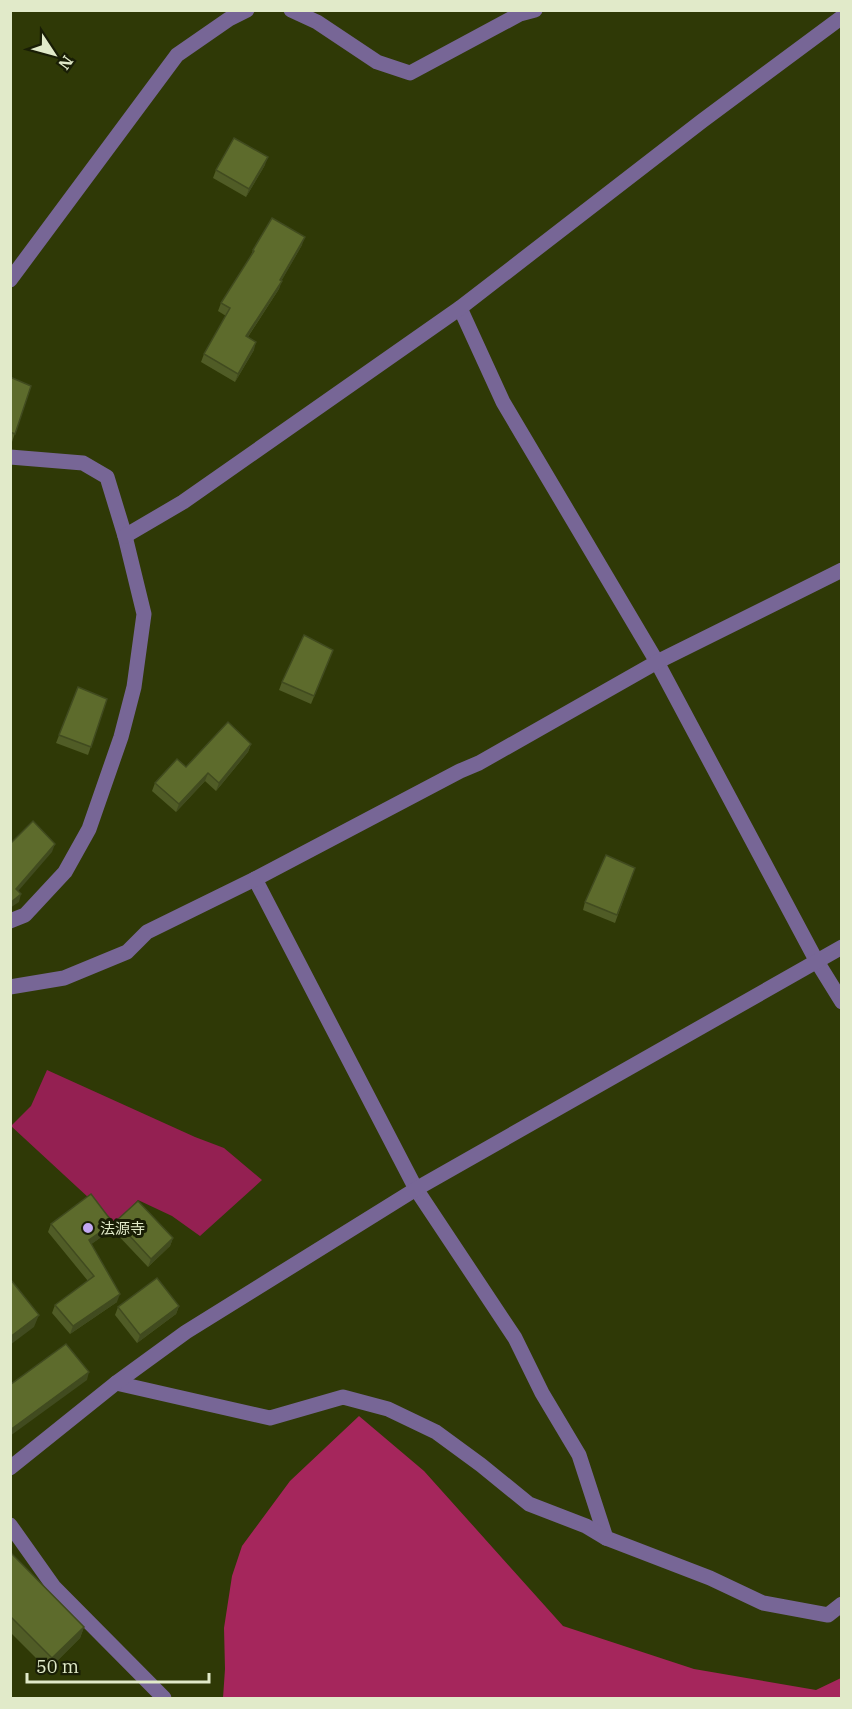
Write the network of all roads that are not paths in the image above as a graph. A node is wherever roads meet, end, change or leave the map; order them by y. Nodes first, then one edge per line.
1 (247, 10) edge
2 (291, 10) edge
3 (535, 10) edge
4 (842, 17) edge
5 (10, 280) edge
6 (460, 309) junction
7 (10, 458) edge
8 (125, 536) junction
9 (842, 570) edge
10 (657, 662) junction
11 (255, 879) junction
12 (10, 921) edge
13 (842, 947) edge
14 (816, 960) junction
15 (10, 987) edge
16 (842, 1002) edge
17 (416, 1189) junction
18 (116, 1383) junction
19 (10, 1468) edge
20 (10, 1526) edge
21 (606, 1538) junction
22 (842, 1604) edge
23 (164, 1698) edge

1 - 5 street
2 - 3 street
4 - 6 street
6 - 8 street
6 - 10 street
7 - 8 street
8 - 12 street
9 - 10 street
10 - 11 street
10 - 14 street
11 - 15 street
11 - 17 street
13 - 14 street
14 - 16 street
14 - 17 street
17 - 18 street
17 - 21 street
18 - 19 street
18 - 21 street
20 - 23 street
21 - 22 street

